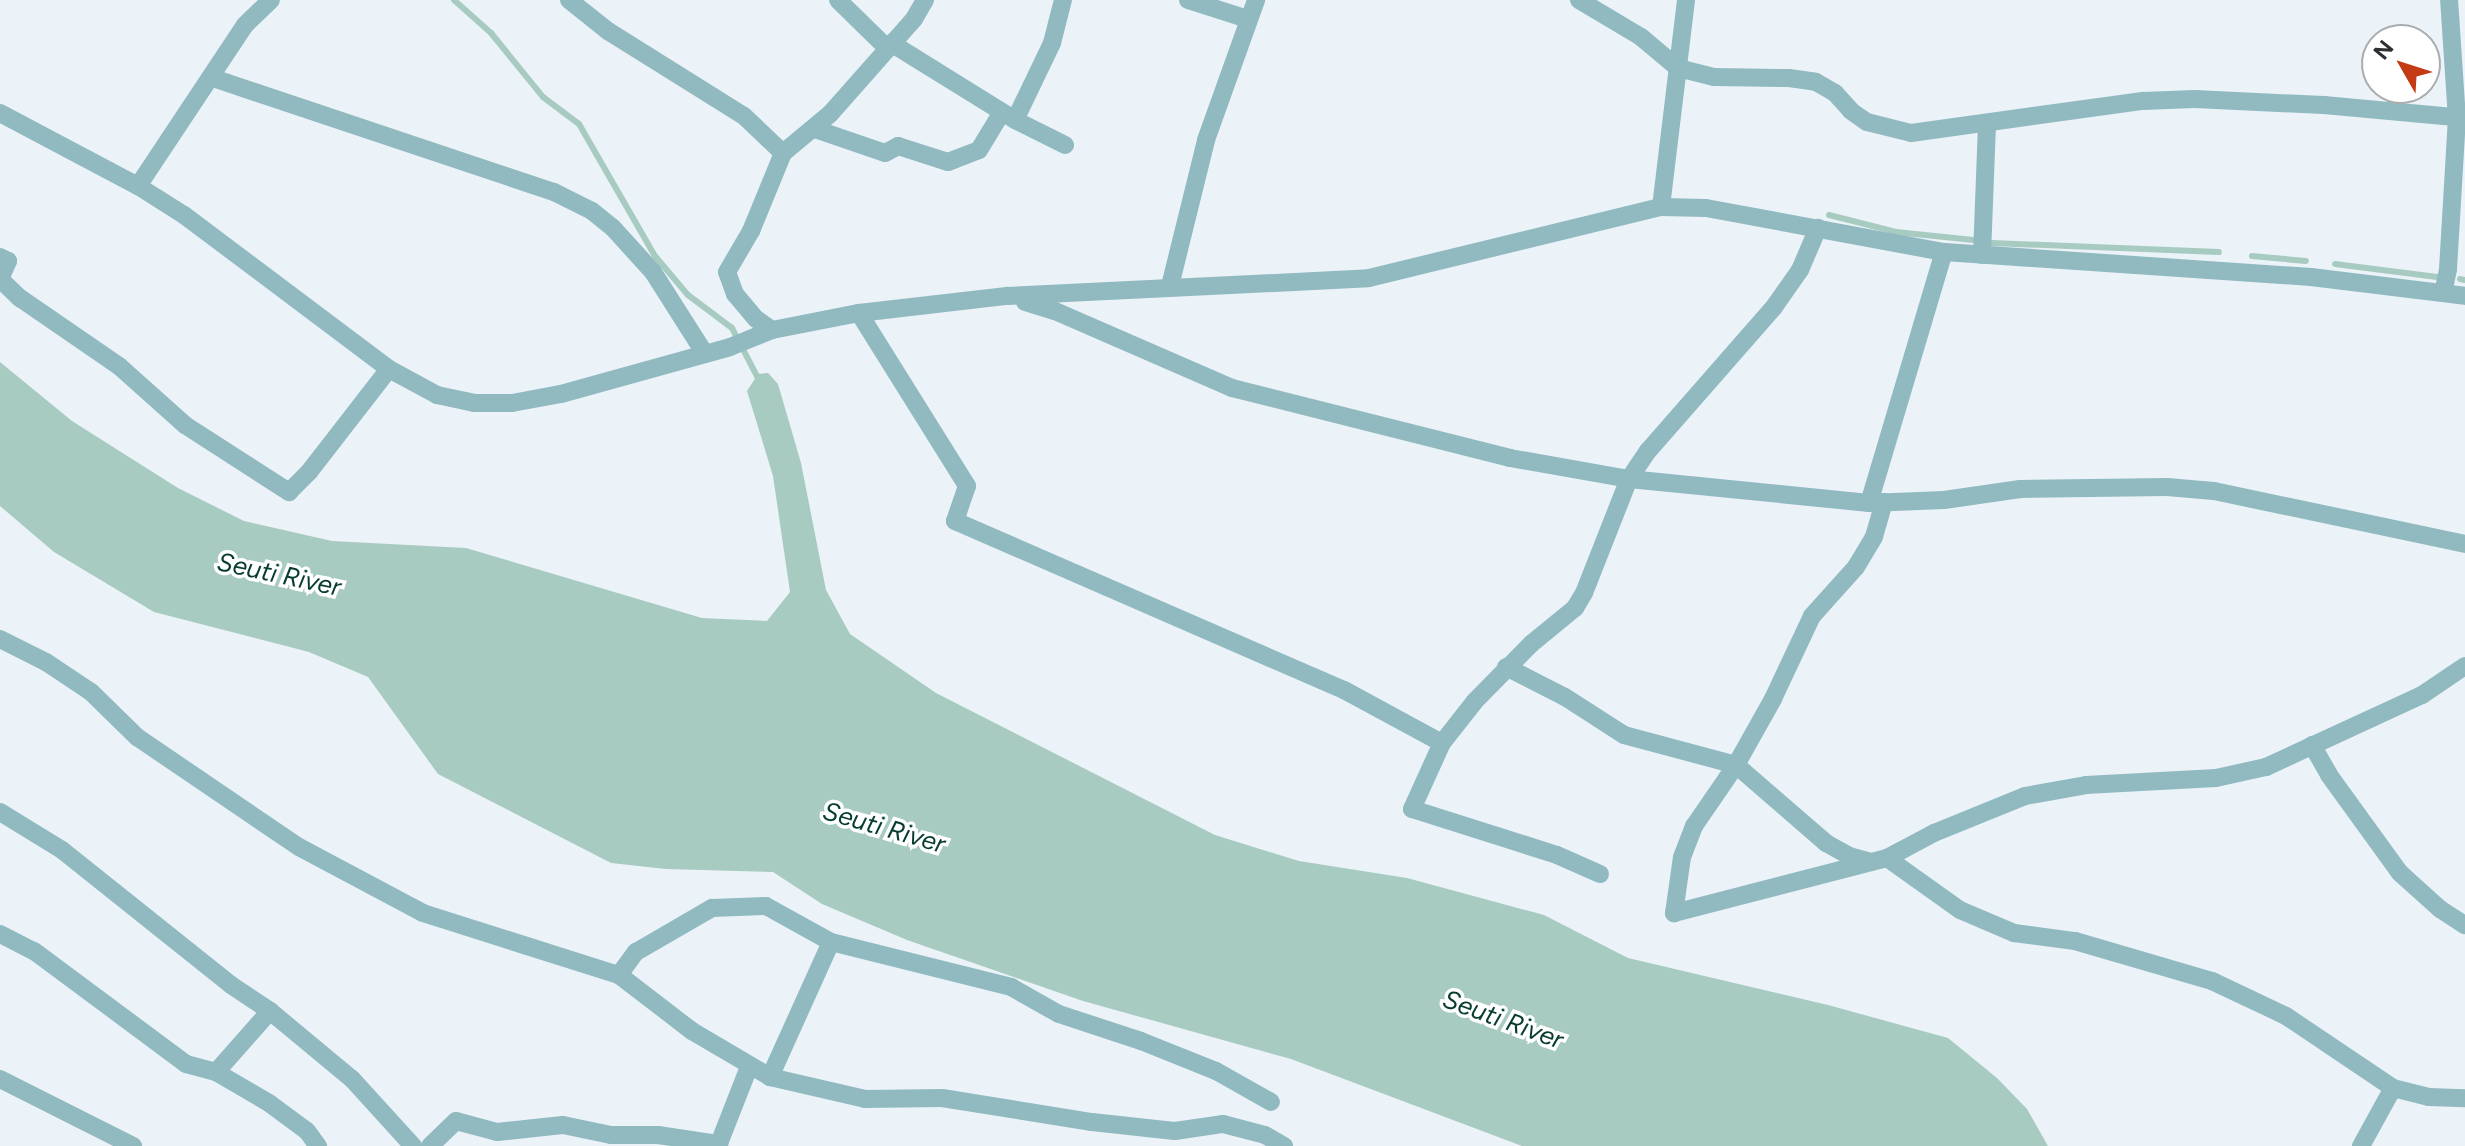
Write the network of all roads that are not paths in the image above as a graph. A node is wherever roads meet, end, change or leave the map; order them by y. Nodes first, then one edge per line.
1 (271, 0) edge
2 (569, 0) edge
3 (838, 0) edge
4 (925, 0) edge
5 (1063, 0) edge
6 (1188, 0) edge
7 (1256, 0) edge
8 (1579, 0) edge
9 (1686, 0) edge
10 (2449, 0) edge
11 (1248, 19) junction
12 (889, 46) junction
13 (1678, 68) junction
14 (213, 78) junction
15 (0, 113) edge
16 (1008, 116) junction
17 (2461, 119) edge
18 (1987, 123) junction
19 (815, 129) junction
20 (1065, 145) dead end
21 (783, 153) junction
22 (138, 186) junction
23 (1661, 207) junction
24 (1818, 228) junction
25 (1944, 252) junction
26 (1982, 255) junction
27 (0, 257) edge
28 (1170, 286) junction
29 (2443, 293) junction
30 (1007, 296) junction
31 (2465, 296) edge
32 (859, 313) junction
33 (772, 330) junction
34 (705, 354) junction
35 (389, 369) junction
36 (1629, 479) junction
37 (1876, 502) junction
38 (2465, 544) edge
39 (0, 639) edge
40 (2465, 666) edge
41 (1506, 667) junction
42 (1442, 743) junction
43 (2312, 745) junction
44 (1736, 765) junction
45 (0, 812) edge
46 (1879, 860) junction
47 (1600, 874) dead end
48 (2465, 925) edge
49 (0, 934) edge
50 (831, 942) junction
51 (619, 975) junction
52 (270, 1011) junction
53 (749, 1067) junction
54 (216, 1072) junction
55 (770, 1077) junction
56 (0, 1079) edge
57 (2393, 1088) junction
58 (2465, 1098) edge
59 (1271, 1102) dead end
60 (718, 1145) edge
61 (1281, 1145) edge
62 (133, 1146) edge
63 (318, 1146) edge
64 (413, 1146) edge
65 (430, 1146) edge
66 (2361, 1146) edge

1 - 14 street
2 - 21 street
3 - 12 street
4 - 12 street
5 - 16 street
6 - 11 street
7 - 11 street
8 - 13 street
9 - 13 street
10 - 17 street
11 - 28 street
12 - 16 street
12 - 19 street
13 - 18 street
13 - 23 street
14 - 22 street
14 - 34 street
15 - 22 street
16 - 19 street
16 - 20 street
17 - 18 street
17 - 29 street
18 - 26 street
19 - 21 street
21 - 33 street
22 - 35 street
23 - 24 street
23 - 28 street
24 - 25 street
24 - 36 street
25 - 26 street
25 - 37 street
26 - 29 street
27 - 35 street
28 - 30 street
29 - 31 street
30 - 32 street
30 - 36 street
32 - 33 street
32 - 42 street
33 - 34 street
34 - 35 street
36 - 37 street
36 - 41 street
37 - 38 street
37 - 44 street
39 - 51 street
40 - 43 street
41 - 42 street
41 - 44 street
42 - 47 street
43 - 46 street
43 - 48 street
44 - 46 street
44 - 46 street
45 - 52 street
46 - 57 street
49 - 54 street
50 - 51 street
50 - 55 street
50 - 59 street
51 - 53 street
52 - 54 street
52 - 64 street
53 - 55 street
53 - 60 street
54 - 63 street
55 - 61 street
56 - 62 street
57 - 58 street
57 - 66 street
60 - 65 street

